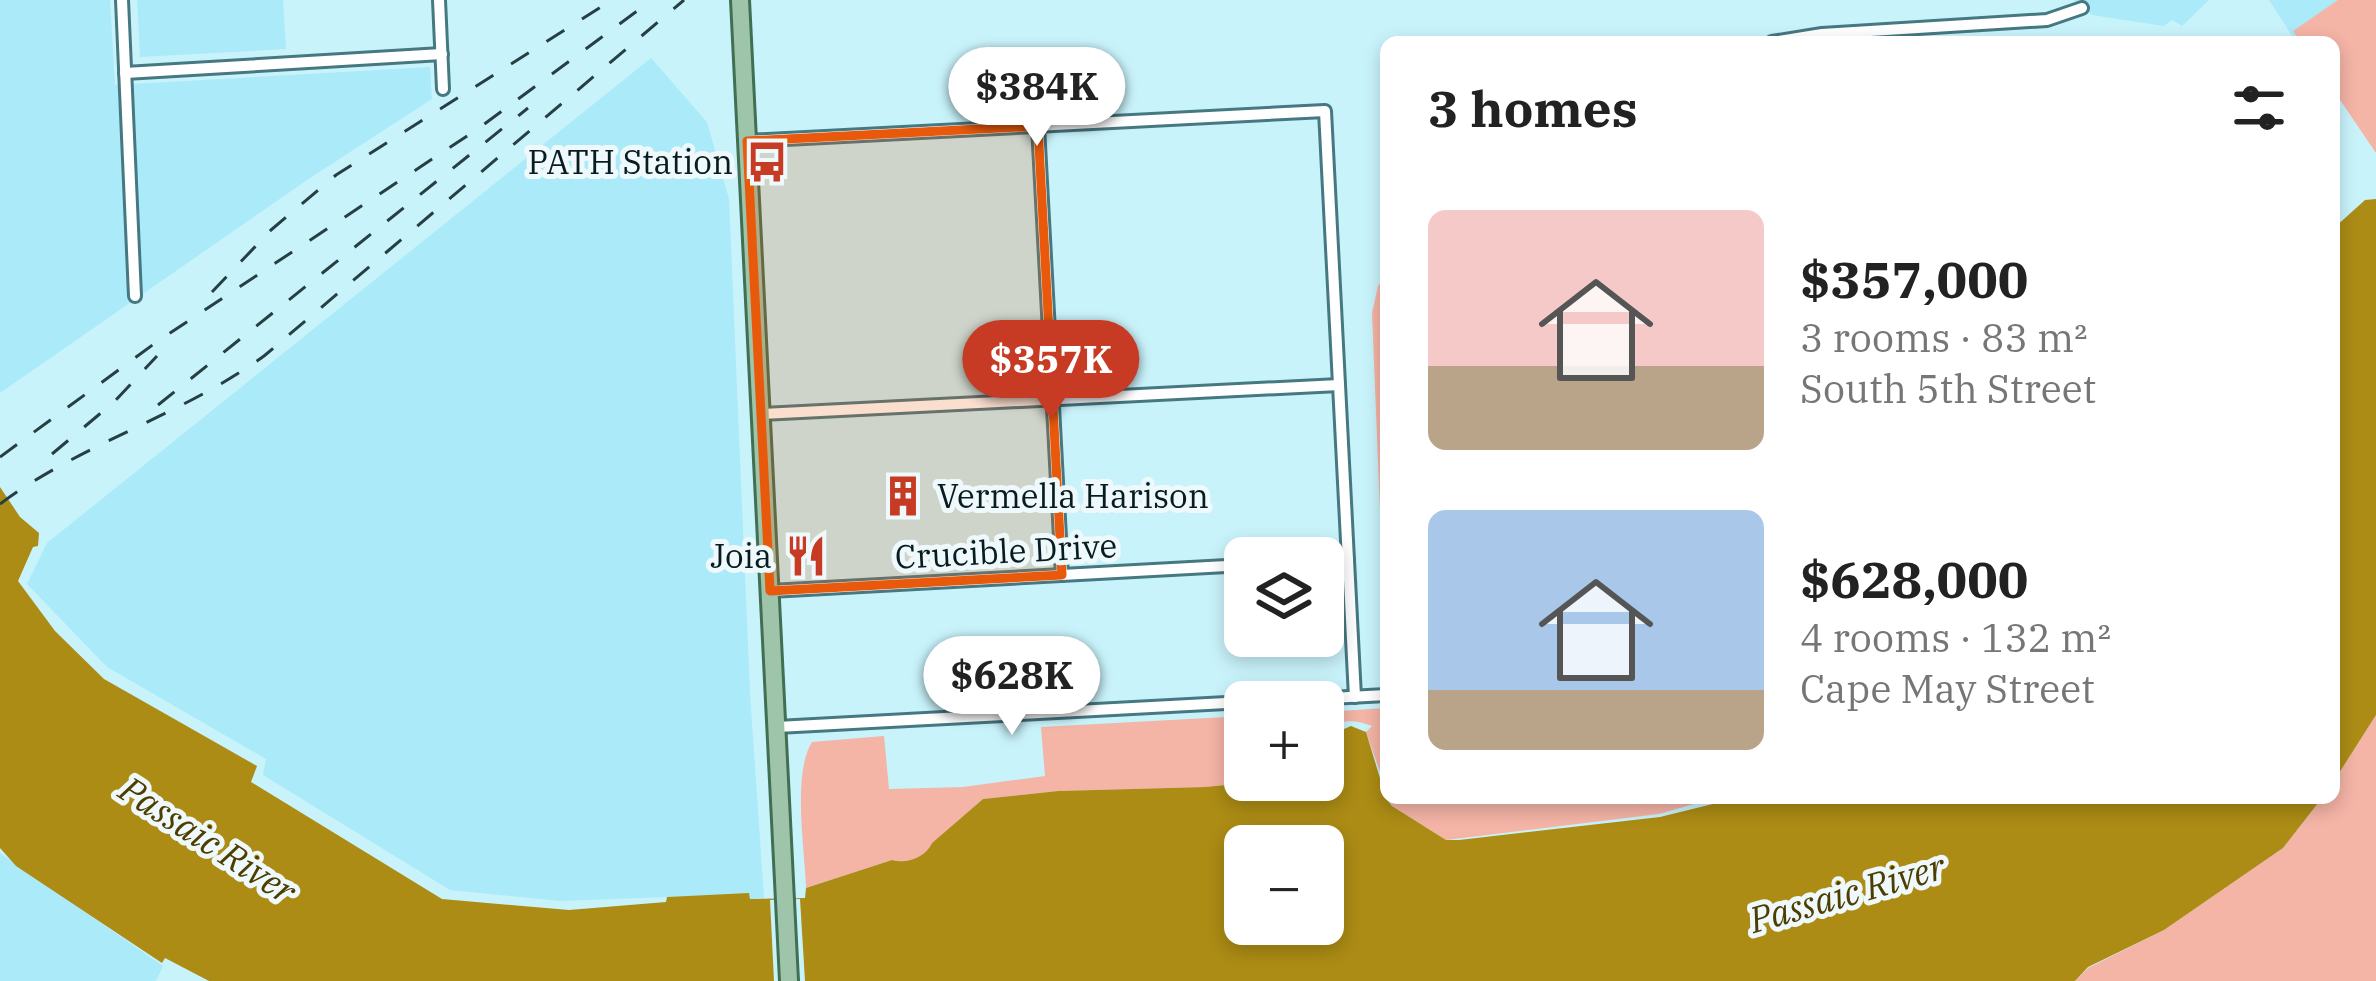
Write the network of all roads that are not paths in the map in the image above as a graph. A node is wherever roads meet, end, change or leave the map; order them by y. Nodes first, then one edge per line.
1 (122, 0) edge
2 (440, 0) edge
3 (740, 0) edge
4 (2082, 8) dead end
5 (1810, 36) edge
6 (442, 55) junction
7 (125, 73) junction
8 (443, 89) dead end
9 (1039, 126) junction
10 (747, 141) junction
11 (135, 296) dead end
12 (1339, 385) junction
13 (1054, 399) junction
14 (760, 414) junction
15 (1344, 560) edge
16 (1348, 560) junction
17 (1224, 566) edge
18 (1062, 575) junction
19 (770, 591) junction
20 (1380, 695) edge
21 (1355, 697) junction
22 (1344, 698) edge
23 (1224, 703) edge
24 (776, 727) junction
25 (789, 981) edge

1 - 7 street
2 - 6 street
3 - 10 main road
4 - 5 street
6 - 7 street
6 - 8 street
7 - 11 street
9 - 10 street
9 - 12 street
9 - 13 street
10 - 14 main road
12 - 13 street
12 - 16 street
13 - 14 street
13 - 18 street
14 - 19 main road
15 - 16 street
16 - 21 street
17 - 18 street, Crucible Drive
18 - 19 street, Crucible Drive
19 - 24 main road
20 - 21 street
21 - 22 street
23 - 24 street
24 - 25 main road

